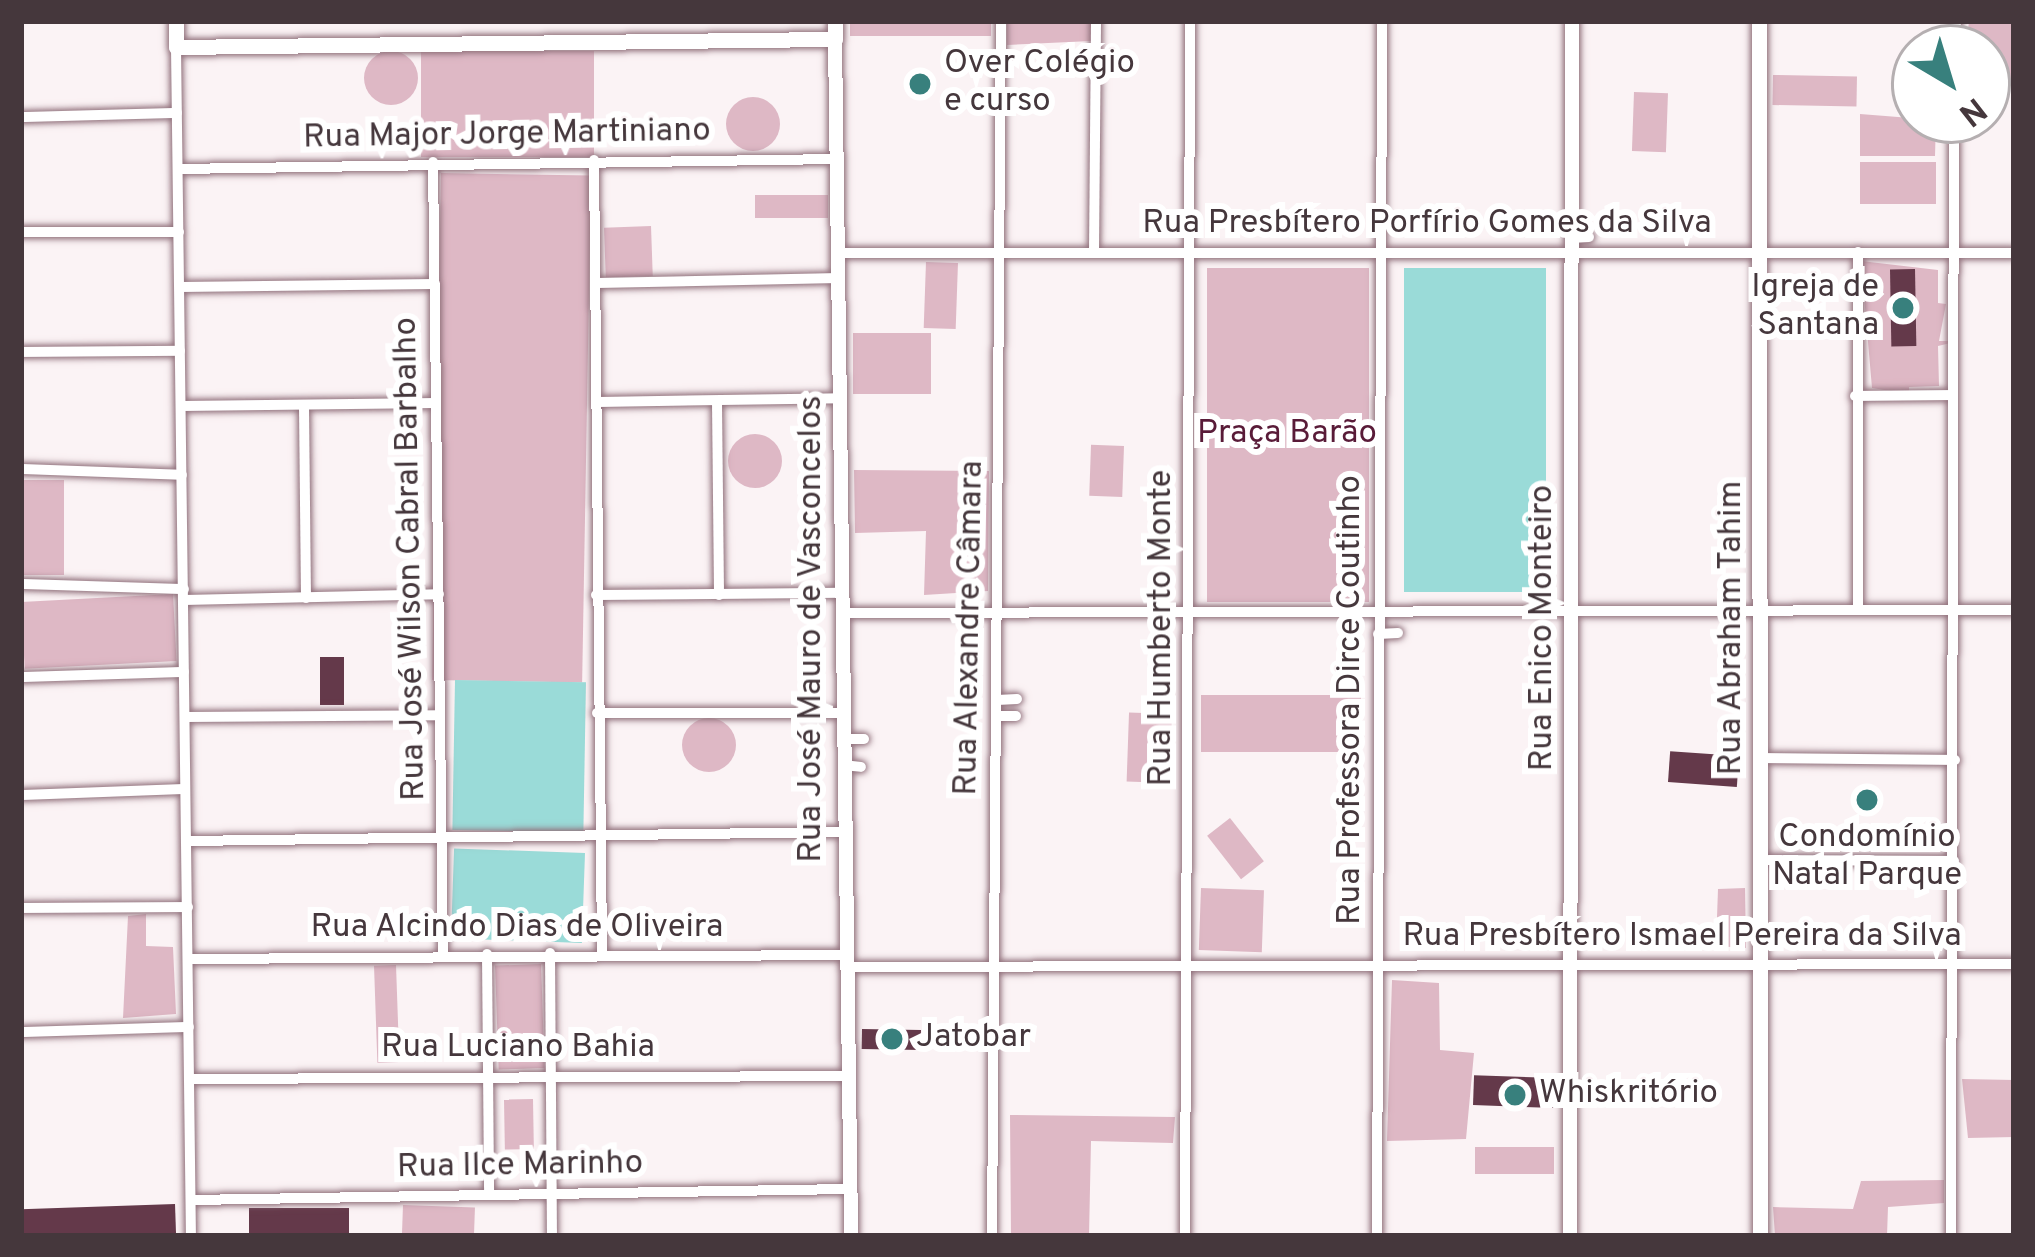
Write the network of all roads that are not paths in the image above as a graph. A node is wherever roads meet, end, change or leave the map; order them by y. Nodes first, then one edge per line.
1 (176, 21) edge
2 (1001, 21) edge
3 (1096, 21) edge
4 (1190, 21) edge
5 (1382, 21) edge
6 (1572, 21) edge
7 (1760, 21) edge
8 (835, 30) edge
9 (176, 47) junction
10 (177, 113) junction
11 (21, 117) edge
12 (1953, 144) edge
13 (837, 159) junction
14 (594, 160) junction
15 (434, 162) junction
16 (178, 169) junction
17 (21, 232) edge
18 (178, 232) junction
19 (1589, 237) dead end
20 (1571, 246) junction
21 (1763, 252) junction
22 (1858, 252) junction
23 (1951, 252) junction
24 (839, 253) junction
25 (1094, 253) junction
26 (2014, 253) edge
27 (1000, 254) junction
28 (1190, 254) junction
29 (1381, 255) junction
30 (839, 278) junction
31 (435, 284) junction
32 (597, 284) junction
33 (180, 287) junction
34 (180, 351) junction
35 (21, 352) edge
36 (1950, 395) junction
37 (1855, 396) junction
38 (842, 398) junction
39 (598, 402) junction
40 (716, 402) junction
41 (436, 403) junction
42 (182, 406) junction
43 (304, 407) junction
44 (21, 469) edge
45 (182, 475) junction
46 (21, 584) edge
47 (842, 592) junction
48 (184, 594) junction
49 (439, 594) junction
50 (596, 595) junction
51 (718, 595) junction
52 (306, 598) junction
53 (1378, 608) junction
54 (1571, 608) junction
55 (1766, 609) junction
56 (1191, 610) junction
57 (1858, 610) junction
58 (1952, 610) junction
59 (2014, 610) edge
60 (998, 611) junction
61 (842, 613) junction
62 (1397, 633) dead end
63 (1378, 634) junction
64 (184, 672) junction
65 (21, 677) edge
66 (980, 699) dead end
67 (1017, 699) dead end
68 (997, 700) junction
69 (597, 713) junction
70 (843, 713) junction
71 (440, 715) junction
72 (997, 716) junction
73 (1016, 716) dead end
74 (185, 717) junction
75 (864, 739) dead end
76 (843, 740) junction
77 (1762, 758) junction
78 (1955, 760) junction
79 (843, 765) junction
80 (861, 766) dead end
81 (185, 789) junction
82 (21, 795) edge
83 (441, 832) junction
84 (600, 832) junction
85 (843, 832) junction
86 (187, 841) junction
87 (1762, 860) junction
88 (1954, 861) junction
89 (188, 907) junction
90 (21, 908) edge
91 (550, 953) junction
92 (602, 953) junction
93 (487, 954) junction
94 (442, 955) junction
95 (189, 959) junction
96 (846, 961) junction
97 (1954, 963) junction
98 (1760, 964) junction
99 (2014, 964) edge
100 (1379, 966) junction
101 (1570, 966) junction
102 (991, 967) junction
103 (1188, 967) junction
104 (189, 1028) junction
105 (21, 1032) edge
106 (485, 1076) junction
107 (548, 1076) junction
108 (848, 1076) junction
109 (189, 1078) junction
110 (850, 1190) junction
111 (489, 1195) junction
112 (552, 1195) junction
113 (191, 1200) junction
114 (191, 1236) edge
115 (552, 1236) edge
116 (851, 1236) edge
117 (992, 1236) edge
118 (1185, 1236) edge
119 (1377, 1236) edge
120 (1570, 1236) edge
121 (1760, 1236) edge
122 (1951, 1236) edge

1 - 9 main road
2 - 27 street, Rua Alexandre Câmara
3 - 25 street
4 - 28 street, Rua Humberto Monte
5 - 29 street, Rua Professora Dirce Coutinho
6 - 20 street, Rua Enico Monteiro
7 - 21 main road, Rua Abraham Tahim
8 - 9 main road
8 - 13 street, Rua José Mauro de Vasconcelos
9 - 10 street
10 - 11 street
10 - 16 street
12 - 23 street
13 - 14 street, Rua Major Jorge Martiniano
13 - 24 street, Rua José Mauro de Vasconcelos
14 - 15 street, Rua Major Jorge Martiniano
14 - 32 street
15 - 16 street, Rua Major Jorge Martiniano
15 - 31 street, Rua José Wilson Cabral Barbalho
16 - 18 street
17 - 18 street
18 - 33 street
19 - 20 street
20 - 21 street, Rua Presbítero Porfírio Gomes da Silva
20 - 29 street, Rua Presbítero Porfírio Gomes da Silva
20 - 54 street, Rua Enico Monteiro
21 - 22 street, Rua Presbítero Porfírio Gomes da Silva
21 - 55 main road, Rua Abraham Tahim
22 - 23 street, Rua Presbítero Porfírio Gomes da Silva
22 - 37 street
23 - 26 street, Rua Presbítero Porfírio Gomes da Silva
23 - 36 street
24 - 27 street, Rua Presbítero Porfírio Gomes da Silva
24 - 30 street, Rua José Mauro de Vasconcelos
25 - 27 street, Rua Presbítero Porfírio Gomes da Silva
25 - 28 street, Rua Presbítero Porfírio Gomes da Silva
27 - 60 street, Rua Alexandre Câmara
28 - 29 street, Rua Presbítero Porfírio Gomes da Silva
28 - 56 street, Rua Humberto Monte
29 - 53 street, Rua Professora Dirce Coutinho
30 - 32 street
30 - 38 street, Rua José Mauro de Vasconcelos
31 - 33 street
31 - 41 street, Rua José Wilson Cabral Barbalho
32 - 39 street
33 - 34 street
34 - 35 street
34 - 42 street
36 - 37 street
36 - 58 street
37 - 57 street
38 - 40 street
38 - 47 street, Rua José Mauro de Vasconcelos
39 - 40 street
39 - 50 street
40 - 51 street
41 - 43 street
41 - 49 street, Rua José Wilson Cabral Barbalho
42 - 43 street
42 - 45 street
43 - 52 street
44 - 45 street
45 - 48 street
46 - 48 street
47 - 51 street
47 - 61 street, Rua José Mauro de Vasconcelos
48 - 52 street
48 - 64 street
49 - 52 street
49 - 71 street, Rua José Wilson Cabral Barbalho
50 - 51 street
50 - 69 street
53 - 54 street
53 - 56 street
53 - 63 street, Rua Professora Dirce Coutinho
54 - 55 street
54 - 101 street, Rua Enico Monteiro
55 - 57 street
55 - 77 main road, Rua Abraham Tahim
56 - 60 street
56 - 103 street, Rua Humberto Monte
57 - 58 street
58 - 59 street
58 - 78 street
60 - 61 street
60 - 68 street, Rua Alexandre Câmara
61 - 70 street, Rua José Mauro de Vasconcelos
62 - 63 street
63 - 100 street, Rua Professora Dirce Coutinho
64 - 65 street
64 - 74 street
66 - 68 street
67 - 68 street
68 - 72 street, Rua Alexandre Câmara
69 - 70 street
69 - 84 street
70 - 76 street, Rua José Mauro de Vasconcelos
71 - 74 street
71 - 83 street, Rua José Wilson Cabral Barbalho
72 - 73 street
72 - 102 street, Rua Alexandre Câmara
74 - 81 street
75 - 76 street
76 - 79 street, Rua José Mauro de Vasconcelos
77 - 78 street
77 - 87 main road, Rua Abraham Tahim
78 - 88 street
79 - 80 street
79 - 85 street, Rua José Mauro de Vasconcelos
81 - 82 street
81 - 86 street
83 - 84 street
83 - 86 street
83 - 94 street, Rua José Wilson Cabral Barbalho
84 - 85 street
84 - 92 street
85 - 96 street, Rua José Mauro de Vasconcelos
86 - 89 street
87 - 88 street
87 - 98 main road, Rua Abraham Tahim
88 - 97 street
89 - 90 street
89 - 95 street
91 - 92 street, Rua Alcindo Dias de Oliveira
91 - 93 street, Rua Alcindo Dias de Oliveira
91 - 107 street
92 - 96 street, Rua Alcindo Dias de Oliveira
93 - 94 street, Rua Alcindo Dias de Oliveira
93 - 106 street
94 - 95 street, Rua Alcindo Dias de Oliveira
95 - 104 street
96 - 102 street, Rua Presbítero Ismael Pereira da Silva
96 - 108 street, Rua José Mauro de Vasconcelos
97 - 98 street, Rua Presbítero Ismael Pereira da Silva
97 - 99 street, Rua Presbítero Ismael Pereira da Silva
97 - 122 street
98 - 101 street, Rua Presbítero Ismael Pereira da Silva
98 - 121 main road, Rua Abraham Tahim
100 - 101 street, Rua Presbítero Ismael Pereira da Silva
100 - 103 street, Rua Presbítero Ismael Pereira da Silva
100 - 119 street, Rua Professora Dirce Coutinho
101 - 120 street, Rua Enico Monteiro
102 - 103 street, Rua Presbítero Ismael Pereira da Silva
102 - 117 street, Rua Alexandre Câmara
103 - 118 street, Rua Humberto Monte
104 - 105 street
104 - 109 street
106 - 107 street, Rua Luciano Bahia
106 - 109 street, Rua Luciano Bahia
106 - 111 street
107 - 108 street, Rua Luciano Bahia
107 - 112 street
108 - 110 street, Rua José Mauro de Vasconcelos
109 - 113 street
110 - 112 street, Rua Ilce Marinho
110 - 116 street, Rua José Mauro de Vasconcelos
111 - 112 street, Rua Ilce Marinho
111 - 113 street, Rua Ilce Marinho
112 - 115 street
113 - 114 street

